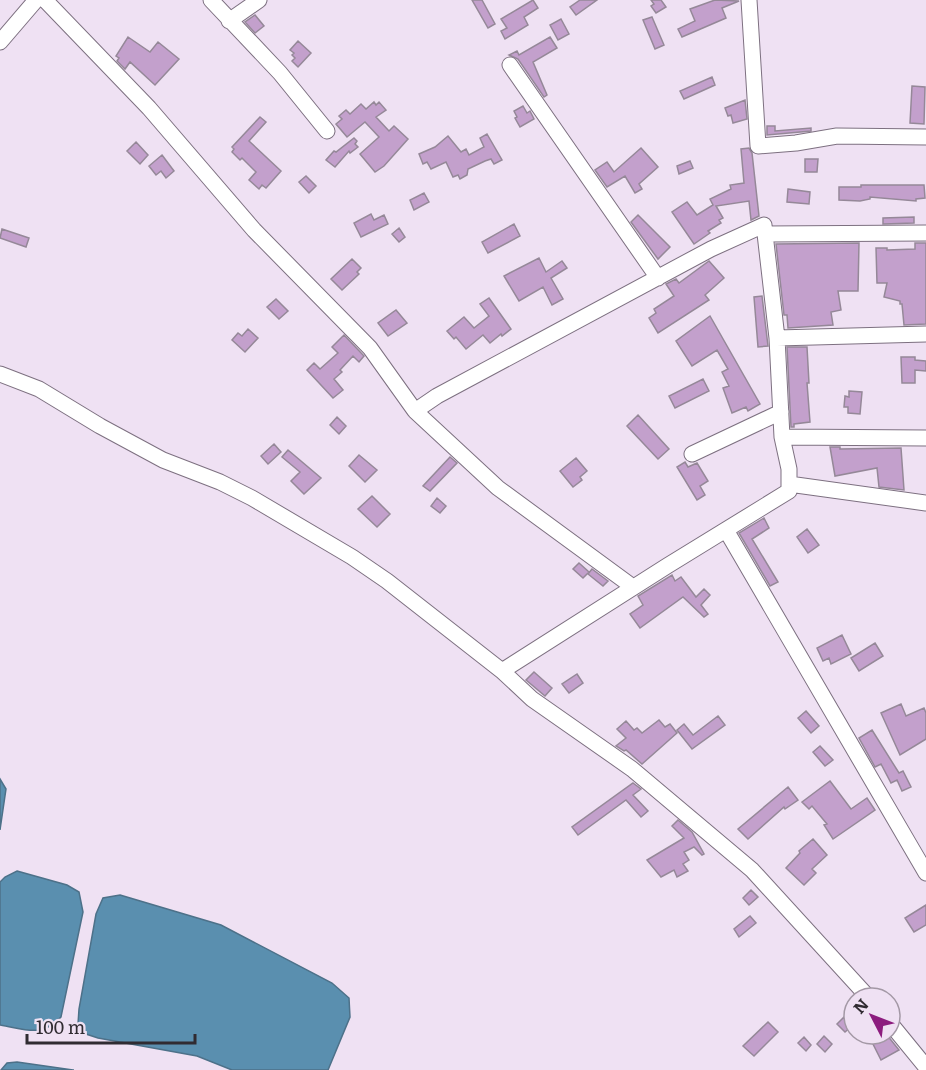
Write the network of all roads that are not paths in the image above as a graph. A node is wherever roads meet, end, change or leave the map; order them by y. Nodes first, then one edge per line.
1 (36, 0) edge
2 (45, 0) edge
3 (211, 0) edge
4 (259, 0) edge
5 (749, 0) edge
6 (229, 21) junction
7 (0, 42) edge
8 (510, 65) dead end
9 (327, 131) dead end
10 (926, 137) edge
11 (926, 232) edge
12 (765, 234) junction
13 (658, 278) junction
14 (926, 334) edge
15 (777, 338) junction
16 (0, 374) edge
17 (415, 411) junction
18 (781, 411) junction
19 (782, 437) junction
20 (926, 438) edge
21 (692, 454) dead end
22 (789, 484) junction
23 (926, 503) edge
24 (726, 530) junction
25 (633, 587) junction
26 (502, 671) junction
27 (926, 873) edge
28 (858, 986) edge
29 (902, 1038) edge
30 (926, 1067) edge

1 - 7 street
2 - 17 street
3 - 6 street
4 - 6 street
5 - 10 street
6 - 9 street
8 - 13 street
11 - 12 street
12 - 13 street
12 - 15 street
13 - 17 street
14 - 15 street
15 - 18 street
16 - 26 street
17 - 25 street
18 - 19 street
18 - 21 street
19 - 20 street
19 - 22 street
22 - 23 street
22 - 24 street
24 - 25 street
24 - 27 street
25 - 26 street
26 - 28 street
29 - 30 street

